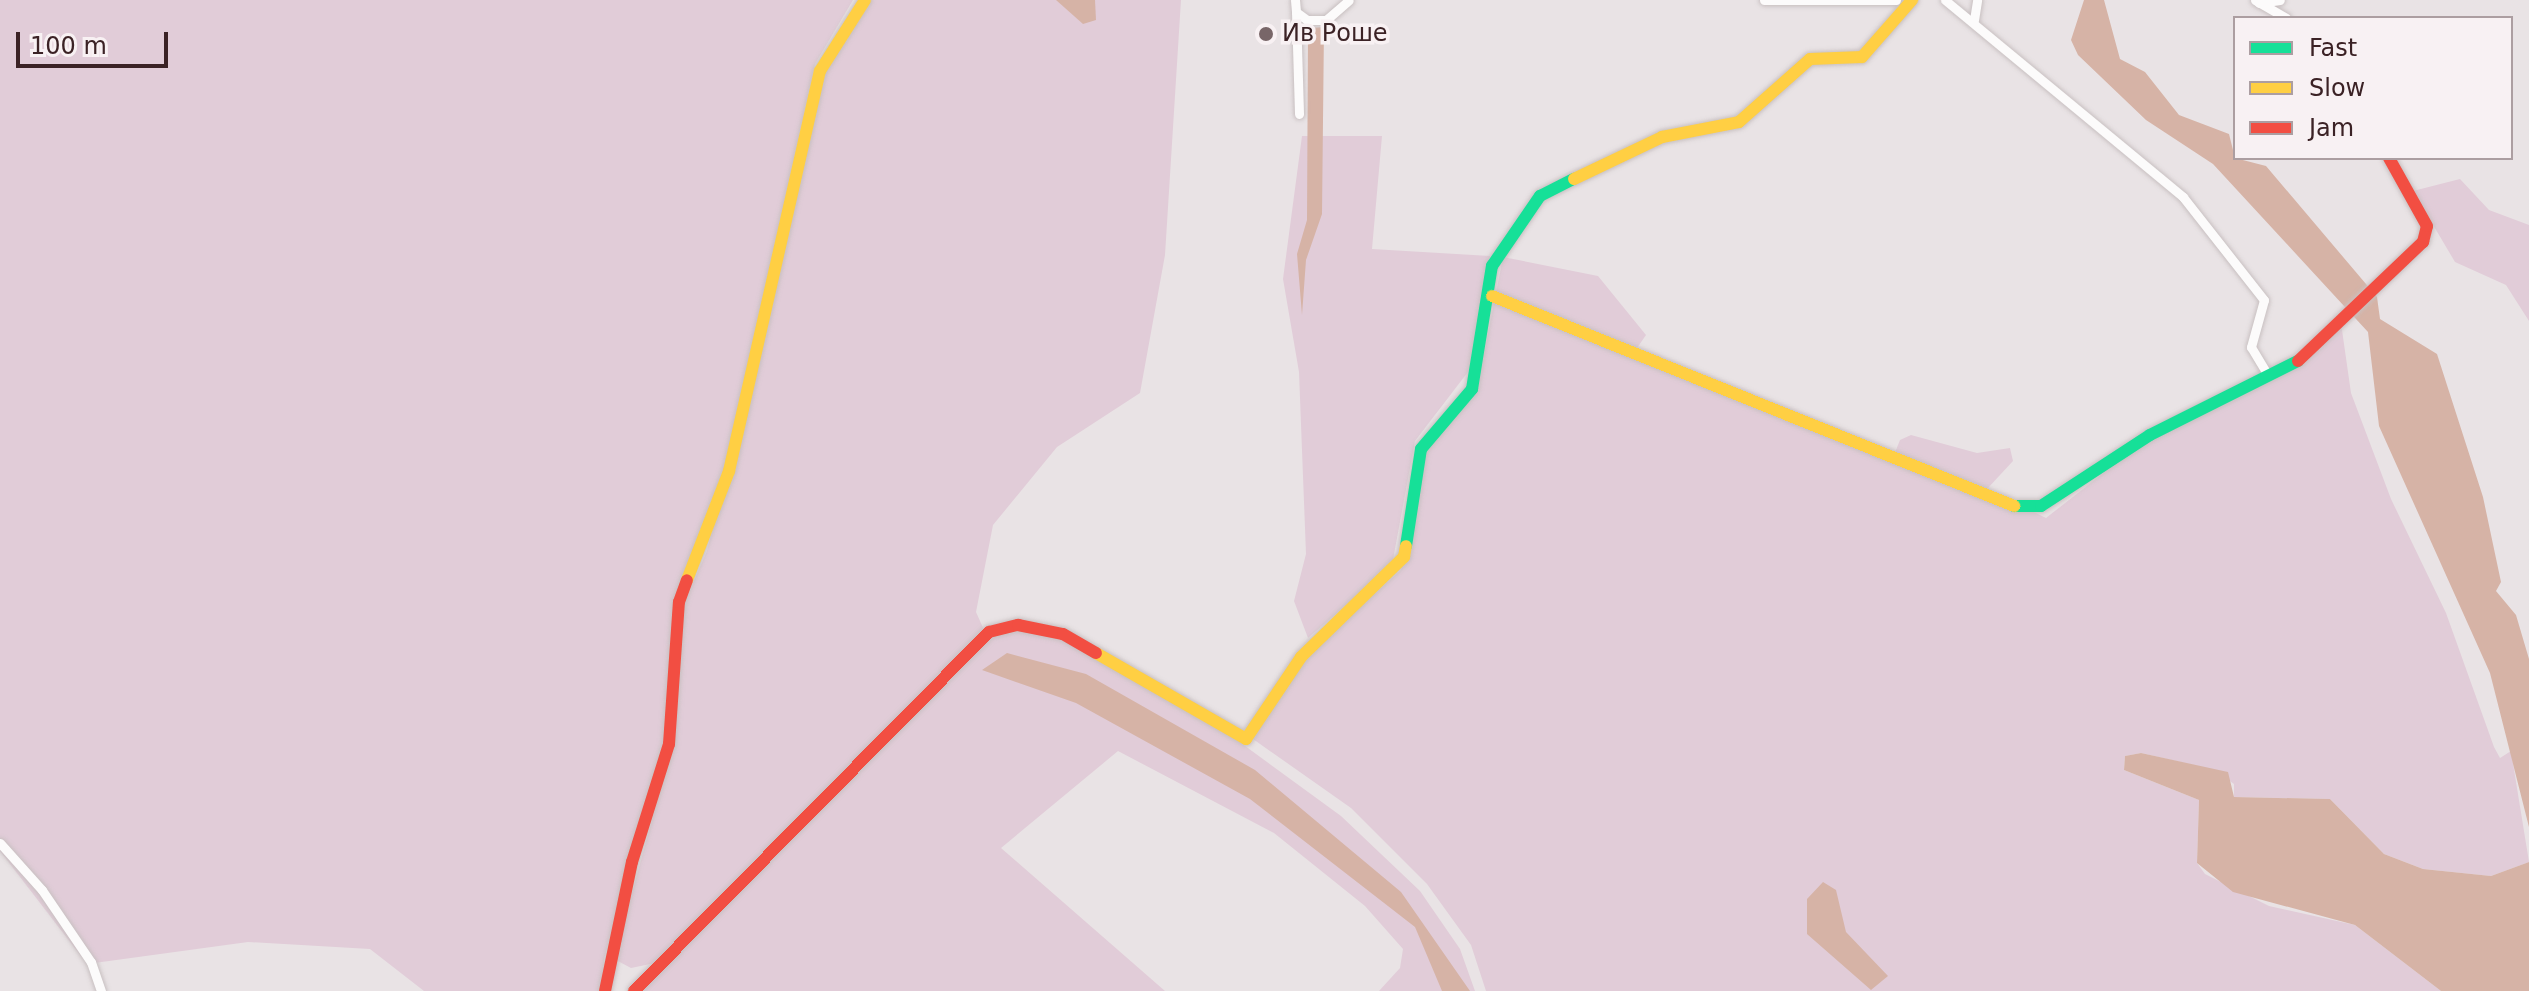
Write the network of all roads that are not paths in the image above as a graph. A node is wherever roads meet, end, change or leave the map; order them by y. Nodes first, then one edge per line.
1 (865, 0) edge
2 (1295, 0) edge
3 (1349, 0) edge
4 (1764, 0) edge
5 (1896, 0) edge
6 (1912, 0) edge
7 (1945, 0) edge
8 (1977, 0) edge
9 (2280, 0) edge
10 (2257, 1) edge
11 (1296, 12) junction
12 (2283, 16) edge
13 (1974, 20) junction
14 (1299, 114) dead end
15 (2390, 160) edge
16 (1492, 296) junction
17 (2268, 375) junction
18 (0, 843) edge
19 (101, 991) edge
20 (605, 991) edge
21 (634, 991) edge

1 - 20 street
2 - 11 street
3 - 11 street
4 - 5 street
6 - 16 street
7 - 13 street
8 - 13 street
9 - 10 street
10 - 12 street
11 - 14 street
13 - 17 street
15 - 17 street
16 - 17 street
16 - 21 street
18 - 19 street

